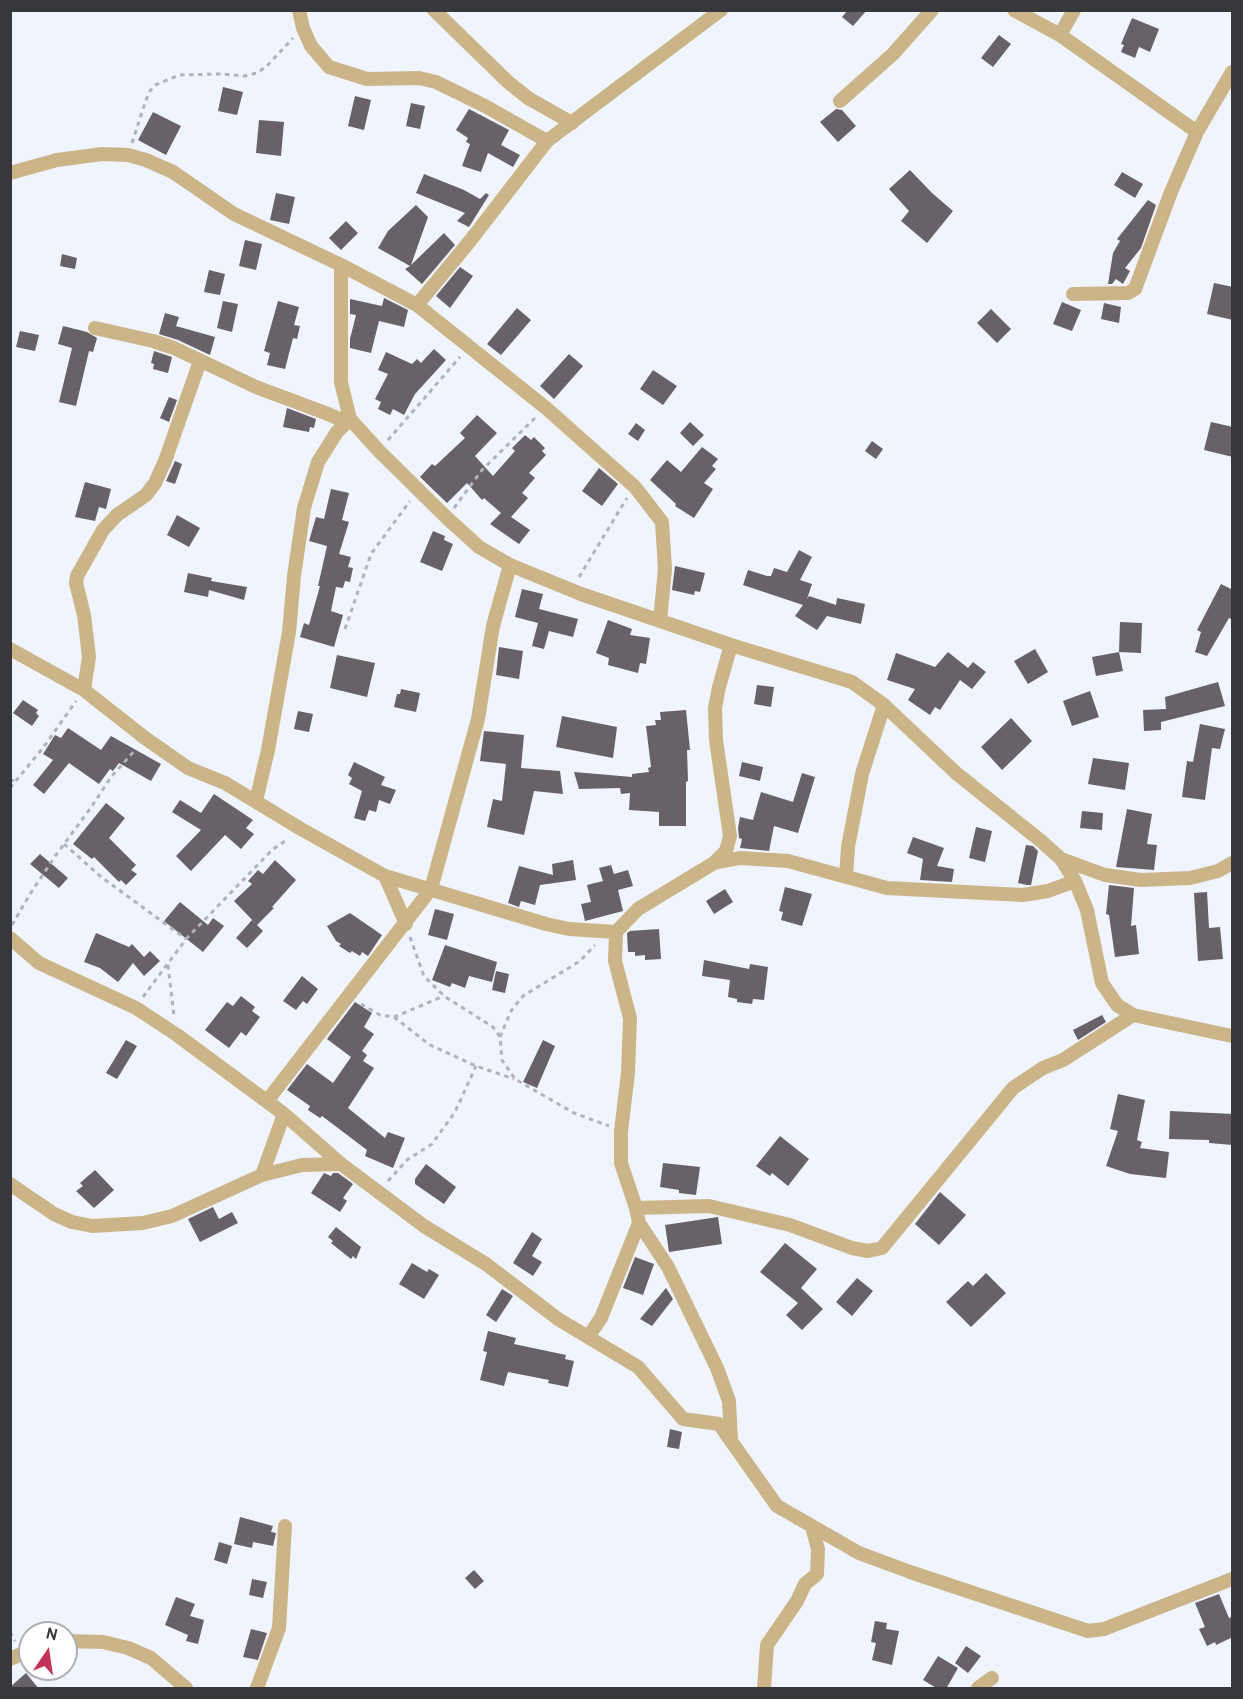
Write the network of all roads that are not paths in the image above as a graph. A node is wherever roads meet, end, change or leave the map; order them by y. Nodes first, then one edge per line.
1 (299, 10) edge
2 (434, 10) edge
3 (721, 10) edge
4 (932, 10) edge
5 (1014, 10) edge
6 (1074, 10) edge
7 (1060, 35) junction
8 (1233, 72) edge
9 (840, 101) dead end
10 (572, 123) junction
11 (1197, 132) junction
12 (547, 141) junction
13 (10, 173) edge
14 (341, 265) junction
15 (1073, 294) dead end
16 (417, 304) junction
17 (95, 328) dead end
18 (200, 361) junction
19 (348, 421) junction
20 (510, 565) junction
21 (660, 621) junction
22 (731, 645) junction
23 (10, 649) edge
24 (84, 690) junction
25 (884, 705) junction
26 (256, 801) junction
27 (1061, 859) junction
28 (714, 863) junction
29 (1233, 863) edge
30 (385, 876) junction
31 (846, 877) junction
32 (1075, 881) junction
33 (431, 889) junction
34 (406, 924) junction
35 (612, 932) junction
36 (10, 938) edge
37 (1133, 1015) junction
38 (1233, 1036) edge
39 (267, 1101) junction
40 (284, 1114) junction
41 (341, 1164) junction
42 (262, 1175) junction
43 (10, 1184) edge
44 (636, 1208) junction
45 (639, 1223) junction
46 (588, 1337) junction
47 (731, 1440) junction
48 (285, 1526) dead end
49 (812, 1527) junction
50 (1233, 1579) edge
51 (78, 1641) edge
52 (992, 1678) dead end
53 (186, 1689) edge
54 (256, 1689) edge
55 (764, 1689) edge
56 (978, 1689) edge

1 - 12 street
2 - 10 street
3 - 10 street
4 - 9 street
5 - 7 street
6 - 7 street
7 - 11 street
8 - 11 street
10 - 12 street
11 - 15 street
12 - 16 street
13 - 14 street
14 - 16 street
14 - 19 street
16 - 21 street
17 - 18 street
18 - 19 street
18 - 24 street
19 - 20 street
19 - 26 street
20 - 21 street
20 - 33 street
21 - 22 street
22 - 25 street
22 - 28 street
23 - 24 street
24 - 26 street
25 - 27 street
25 - 31 street
26 - 30 street
27 - 29 street
27 - 32 street
28 - 31 street
28 - 35 street
30 - 33 street
30 - 34 street
31 - 32 street
32 - 37 street
33 - 34 street
33 - 35 street
34 - 39 street
35 - 44 street
36 - 39 street
37 - 38 street
37 - 44 street
39 - 40 street
40 - 41 street
40 - 42 street
41 - 42 street
41 - 46 street
42 - 43 street
44 - 45 street
45 - 46 street
45 - 47 street
46 - 47 street
47 - 49 street
48 - 54 street
49 - 50 street
49 - 55 street
51 - 53 street
52 - 56 street

